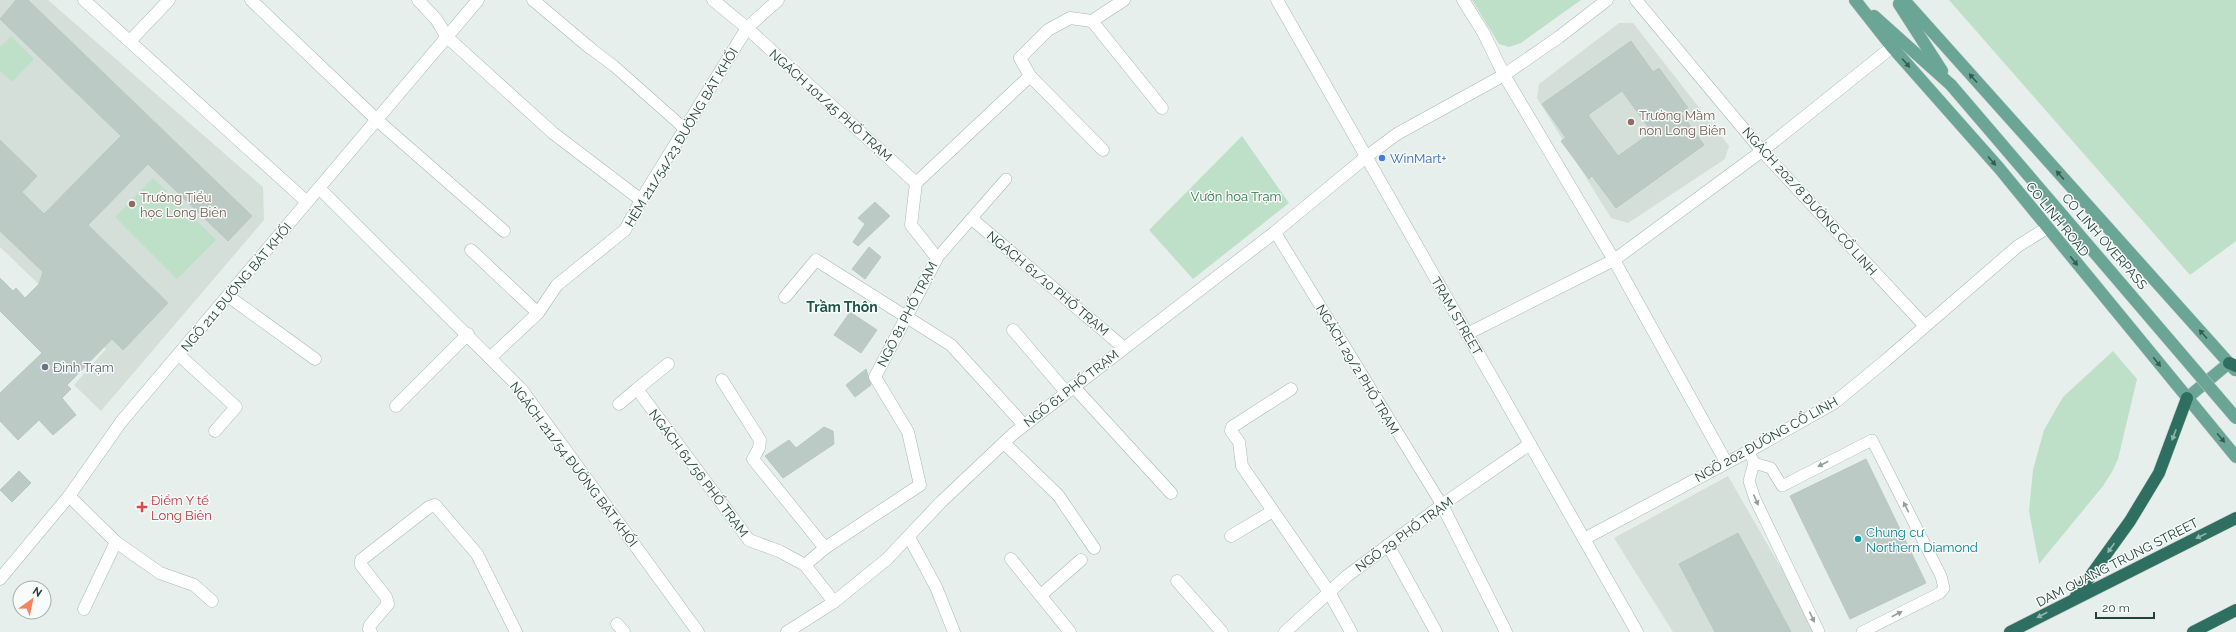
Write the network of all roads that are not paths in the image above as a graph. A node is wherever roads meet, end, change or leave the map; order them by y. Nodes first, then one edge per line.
1 (84, 0) edge
2 (169, 0) edge
3 (251, 0) edge
4 (418, 0) edge
5 (478, 0) edge
6 (533, 0) edge
7 (713, 0) edge
8 (778, 0) edge
9 (1124, 0) edge
10 (1277, 0) edge
11 (1463, 0) edge
12 (1607, 0) edge
13 (1636, 0) edge
14 (1856, 0) edge
15 (1896, 0) edge
16 (1904, 0) edge
17 (1092, 21) junction
18 (747, 28) junction
19 (447, 37) junction
20 (130, 41) junction
21 (1892, 47) junction
22 (590, 48) joint
23 (1504, 75) junction
24 (1030, 76) junction
25 (1951, 85) junction
26 (1162, 108) dead end
27 (377, 120) junction
28 (685, 129) junction
29 (1103, 150) dead end
30 (1762, 151) junction
31 (1366, 157) junction
32 (1006, 179) dead end
33 (916, 183) junction
34 (319, 188) junction
35 (641, 200) junction
36 (308, 202) junction
37 (972, 219) junction
38 (2047, 228) junction
39 (504, 230) dead end
40 (1275, 232) junction
41 (470, 250) dead end
42 (937, 258) junction
43 (1614, 260) junction
44 (228, 296) junction
45 (785, 296) dead end
46 (538, 313) junction
47 (906, 317) junction
48 (1926, 326) junction
49 (1013, 330) dead end
50 (468, 334) junction
51 (1467, 334) junction
52 (1124, 347) junction
53 (178, 355) junction
54 (490, 358) junction
55 (315, 359) dead end
56 (668, 364) dead end
57 (2234, 367) edge
58 (722, 380) dead end
59 (637, 389) junction
60 (1070, 389) junction
61 (1290, 389) dead end
62 (2187, 398) junction
63 (619, 404) dead end
64 (396, 406) dead end
65 (2236, 418) edge
66 (1024, 425) junction
67 (215, 431) dead end
68 (1004, 443) junction
69 (1530, 444) junction
70 (1749, 451) junction
71 (2236, 457) edge
72 (1726, 462) junction
73 (1754, 463) junction
74 (1171, 493) dead end
75 (69, 496) junction
76 (1442, 505) junction
77 (1273, 511) junction
78 (2236, 518) edge
79 (1231, 536) dead end
80 (909, 537) junction
81 (1584, 539) junction
82 (116, 542) junction
83 (1388, 545) junction
84 (824, 548) junction
85 (1094, 548) dead end
86 (1011, 558) dead end
87 (1081, 560) dead end
88 (805, 565) junction
89 (1, 576) edge
90 (1177, 581) dead end
91 (1329, 592) junction
92 (1041, 595) junction
93 (2074, 599) junction
94 (212, 601) dead end
95 (834, 602) junction
96 (84, 609) dead end
97 (2236, 610) edge
98 (371, 632) edge
99 (516, 632) edge
100 (698, 632) edge
101 (787, 632) edge
102 (954, 632) edge
103 (1070, 632) edge
104 (1222, 632) edge
105 (1285, 632) edge
106 (1351, 632) edge
107 (1436, 632) edge
108 (1506, 632) edge
109 (1637, 632) edge
110 (1819, 632) edge
111 (1862, 632) edge
112 (2010, 632) edge
113 (2193, 632) edge

1 - 20 street
2 - 20 street
3 - 27 street
4 - 19 street
5 - 19 street, NGÕ 211 ĐƯỜNG BÁT KHỐI
6 - 22 street
7 - 18 street
8 - 18 street, HẺM 211/54/23 ĐƯỜNG BÁT KHỐI
9 - 17 street
10 - 31 street, TRAM STREET
11 - 23 street
12 - 23 street, NGÕ 61 PHỐ TRẠM
13 - 30 street, NGÁCH 202/8 ĐƯỜNG CỔ LINH
14 - 21 main road, CO LINH ROAD
14 - 25 main road, CO LINH OVERPASS
15 - 25 main road, CO LINH OVERPASS
57 -> 16 main road
17 - 24 street
17 - 26 street
18 - 28 street, HẺM 211/54/23 ĐƯỜNG BÁT KHỐI
18 - 33 street, NGÁCH 101/45 PHỐ TRẠM
19 - 27 street, NGÕ 211 ĐƯỜNG BÁT KHỐI
19 - 35 street
20 - 36 street
21 - 30 street
21 -> 38 main road, CO LINH ROAD
22 - 28 lane
23 - 31 street, NGÕ 61 PHỐ TRẠM
23 - 43 street
24 - 29 street
24 - 33 street
25 - 65 main road, CO LINH OVERPASS, bridge
27 - 34 street, NGÕ 211 ĐƯỜNG BÁT KHỐI
27 - 39 street
28 - 35 street, HẺM 211/54/23 ĐƯỜNG BÁT KHỐI
30 - 43 street
30 - 48 street, NGÁCH 202/8 ĐƯỜNG CỔ LINH
31 - 40 street, NGÕ 61 PHỐ TRẠM
31 - 51 street, TRAM STREET
32 - 37 lane
33 - 42 street, NGÕ 81 PHỐ TRẠM
34 - 36 street, NGÕ 211 ĐƯỜNG BÁT KHỐI
34 - 50 street, NGÁCH 211/54 ĐƯỜNG BÁT KHỐI
35 - 46 street, HẺM 211/54/23 ĐƯỜNG BÁT KHỐI
36 - 44 street, NGÕ 211 ĐƯỜNG BÁT KHỐI
37 - 42 lane
37 - 52 street, NGÁCH 61/10 PHỐ TRẠM
38 - 48 street, NGÕ 202 ĐƯỜNG CỔ LINH
38 -> 62 main road, CO LINH ROAD
40 - 52 street, NGÕ 61 PHỐ TRẠM
40 - 76 lane, NGÁCH 29/2 PHỐ TRẠM
41 - 46 street
42 - 47 street, NGÕ 81 PHỐ TRẠM
43 - 51 street
43 - 72 street
44 - 53 street, NGÕ 211 ĐƯỜNG BÁT KHỐI
44 - 55 street
45 - 47 street
46 - 54 street, HẺM 211/54/23 ĐƯỜNG BÁT KHỐI
47 - 66 street
47 - 84 street, NGÕ 81 PHỐ TRẠM
48 - 70 street, NGÕ 202 ĐƯỜNG CỔ LINH
49 - 60 street
50 - 54 street, NGÁCH 211/54 ĐƯỜNG BÁT KHỐI
50 - 64 street
51 - 69 street, TRAM STREET
52 - 60 street, NGÕ 61 PHỐ TRẠM
53 - 67 street
53 - 75 street, NGÕ 211 ĐƯỜNG BÁT KHỐI
54 - 100 street, NGÁCH 211/54 ĐƯỜNG BÁT KHỐI
56 - 59 street
57 - 62 main road
58 - 84 street
59 - 63 street
59 - 88 street, NGÁCH 61/56 PHỐ TRẠM
60 - 66 street, NGÕ 61 PHỐ TRẠM
60 - 74 street
61 - 77 street
62 -> 71 main road, CO LINH ROAD
62 -> 93 highway
66 - 68 street, NGÕ 61 PHỐ TRẠM
68 - 80 street, NGÕ 61 PHỐ TRẠM
68 - 85 street
69 - 76 street, NGÕ 29 PHỐ TRẠM
69 - 81 street, TRAM STREET
70 - 72 street, NGÕ 202 ĐƯỜNG CỔ LINH
70 - 73 lane
72 - 81 street, NGÕ 202 ĐƯỜNG CỔ LINH
73 -> 110 lane
111 -> 73 lane
75 - 82 street
75 - 89 street, NGÕ 211 ĐƯỜNG BÁT KHỐI
76 - 83 street, NGÕ 29 PHỐ TRẠM
76 - 108 street
77 - 79 street
77 - 91 street
78 -> 93 highway, DAM QUANG TRUNG STREET
80 - 95 street, NGÕ 61 PHỐ TRẠM
80 - 102 street
81 - 109 street, TRAM STREET
82 - 94 street
82 - 96 street
83 - 91 street, NGÕ 29 PHỐ TRẠM
83 - 107 street
84 - 88 street, NGÕ 81 PHỐ TRẠM
86 - 92 street
87 - 92 street
88 - 95 street, NGÁCH 61/56 PHỐ TRẠM
90 - 104 street
91 - 105 street, NGÕ 29 PHỐ TRẠM
91 - 106 street
92 - 103 street
93 -> 112 highway, DAM QUANG TRUNG STREET
95 - 101 street, NGÕ 61 PHỐ TRẠM
97 - 113 highway
98 - 99 street

